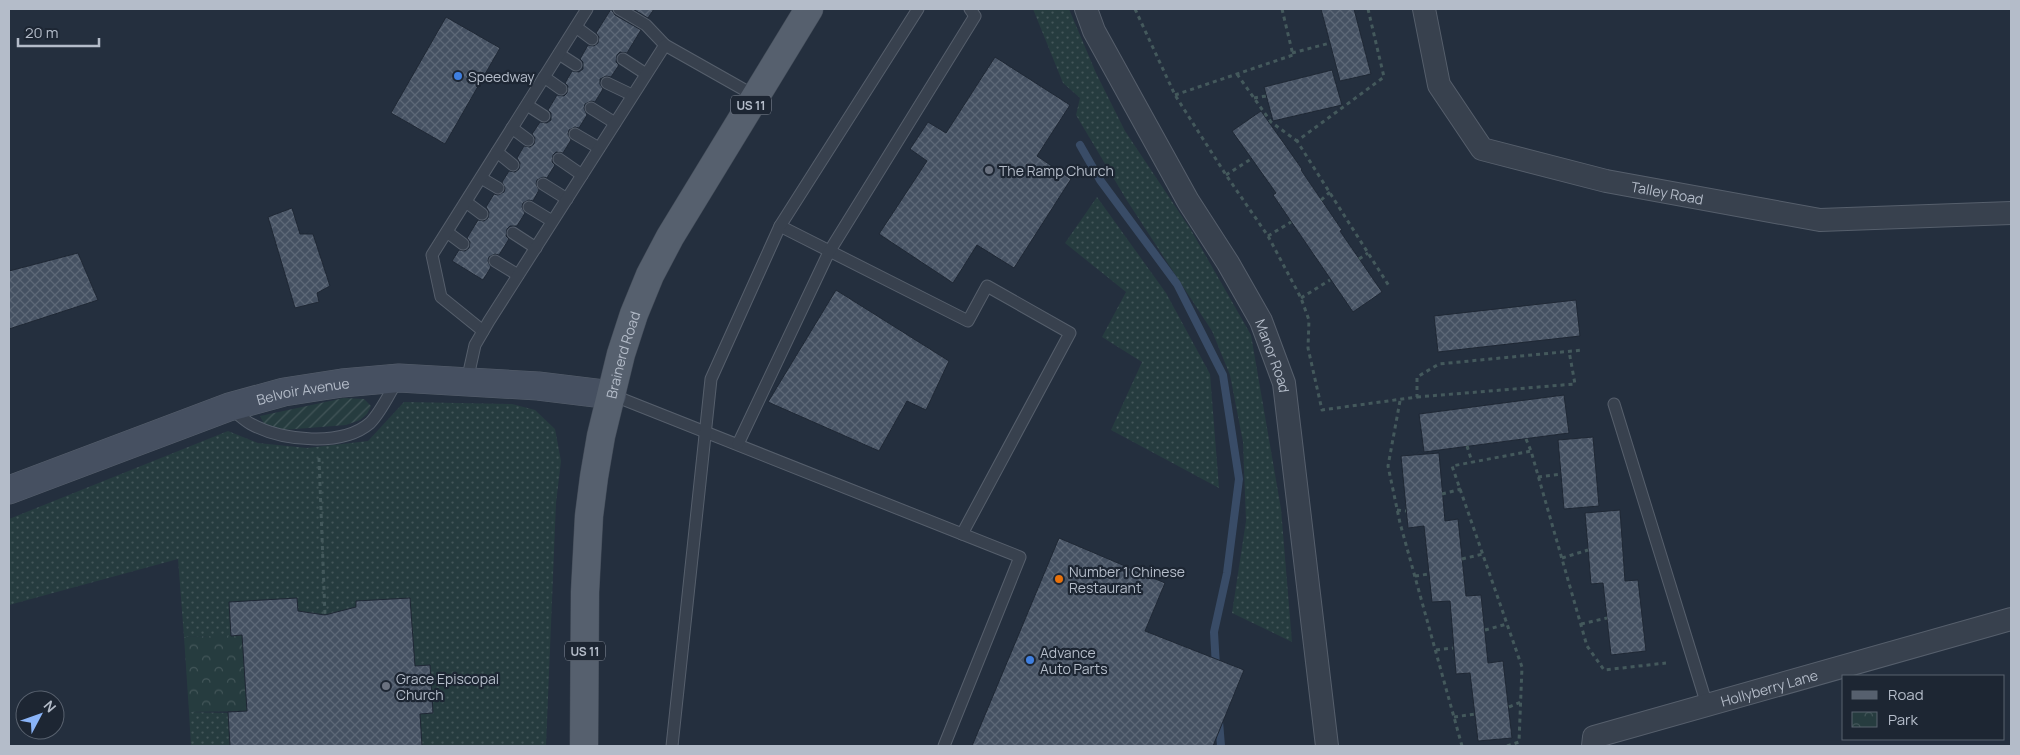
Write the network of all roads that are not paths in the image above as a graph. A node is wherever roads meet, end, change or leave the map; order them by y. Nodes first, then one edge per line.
1 (587, 9) edge
2 (619, 9) edge
3 (809, 9) edge
4 (918, 9) edge
5 (970, 9) edge
6 (1086, 9) edge
7 (1424, 9) edge
8 (576, 27) junction
9 (592, 39) dead end
10 (665, 45) junction
11 (559, 54) junction
12 (623, 59) dead end
13 (576, 65) dead end
14 (646, 74) junction
15 (544, 77) junction
16 (608, 83) dead end
17 (561, 89) dead end
18 (632, 95) junction
19 (757, 97) junction
20 (527, 104) junction
21 (591, 108) dead end
22 (544, 116) dead end
23 (615, 123) junction
24 (512, 128) junction
25 (575, 134) dead end
26 (528, 140) dead end
27 (599, 148) junction
28 (497, 152) junction
29 (560, 159) dead end
30 (513, 165) dead end
31 (582, 175) junction
32 (481, 178) junction
33 (543, 184) dead end
34 (498, 188) dead end
35 (566, 199) junction
36 (466, 202) junction
37 (529, 207) dead end
38 (2011, 213) edge
39 (482, 214) dead end
40 (552, 221) junction
41 (780, 226) junction
42 (447, 232) junction
43 (513, 233) dead end
44 (463, 244) dead end
45 (536, 248) junction
46 (829, 252) junction
47 (495, 261) dead end
48 (518, 275) junction
49 (483, 332) junction
50 (399, 378) junction
51 (467, 383) junction
52 (612, 395) junction
53 (1614, 404) dead end
54 (228, 407) junction
55 (705, 432) junction
56 (738, 444) junction
57 (9, 490) edge
58 (962, 534) junction
59 (2011, 619) edge
60 (1707, 705) junction
61 (584, 746) edge
62 (672, 746) edge
63 (944, 746) edge
64 (1327, 746) edge
65 (1593, 746) edge

1 - 8 lane
2 - 10 lane
3 - 19 main road, Brainerd Road / US 11
4 - 41 lane
5 - 46 lane
6 - 64 street, Manor Road
7 - 38 street, Talley Road
8 - 9 lane
8 - 11 lane
10 - 14 lane
10 - 19 lane
11 - 13 lane
11 - 15 lane
12 - 14 lane
14 - 18 lane
15 - 17 lane
15 - 20 lane
16 - 18 lane
18 - 23 lane
19 - 52 main road, Brainerd Road / US 11
20 - 22 lane
20 - 24 lane
21 - 23 lane
23 - 27 lane
24 - 26 lane
24 - 28 lane
25 - 27 lane
27 - 31 lane
28 - 30 lane
28 - 32 lane
29 - 31 lane
31 - 35 lane
32 - 34 lane
32 - 36 lane
33 - 35 lane
35 - 40 lane
36 - 39 lane
36 - 42 lane
37 - 40 lane
40 - 45 lane
41 - 46 lane
41 - 55 lane
42 - 44 lane
42 - 49 lane
43 - 45 lane
45 - 48 lane
46 - 56 lane
46 - 58 lane
47 - 48 lane
48 - 49 lane
49 - 51 lane
50 - 51 street, Belvoir Avenue
50 - 54 street, Belvoir Avenue
50 - 54 lane
51 - 52 street, Belvoir Avenue
52 - 55 lane
52 - 61 main road, Brainerd Road / US 11
53 - 60 lane
54 - 57 street, Belvoir Avenue
55 - 56 lane
55 - 62 lane
56 - 58 lane
58 - 63 lane
59 - 60 street, Hollyberry Lane
60 - 65 street, Hollyberry Lane

